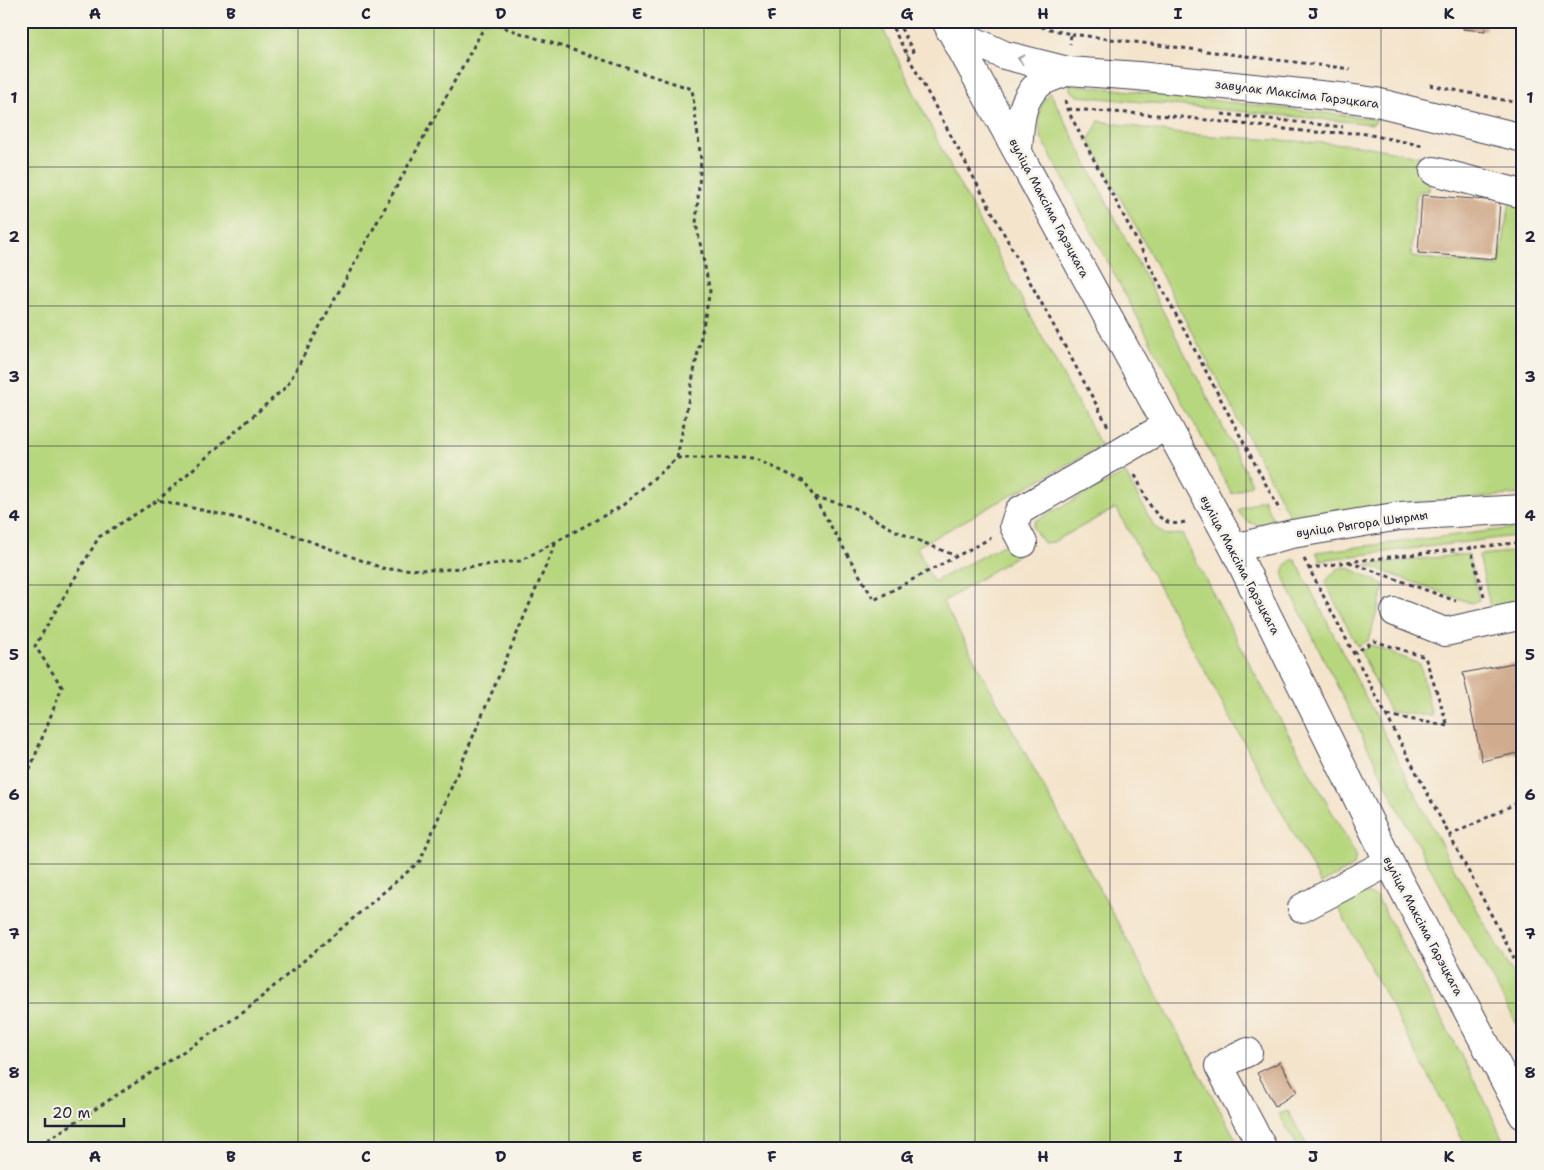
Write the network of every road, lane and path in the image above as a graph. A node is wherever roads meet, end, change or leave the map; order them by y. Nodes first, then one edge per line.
1 (889, 21) edge
2 (1027, 21) edge
3 (899, 22) edge
4 (948, 26) edge
5 (906, 55) junction
6 (1068, 71) junction
7 (1065, 100) junction
8 (1074, 101) dead end
9 (1067, 109) junction
10 (1218, 114) dead end
11 (1391, 134) dead end
12 (1523, 138) edge
13 (1018, 150) junction
14 (1431, 159) joint
15 (1523, 194) edge
16 (1166, 426) junction
17 (1123, 453) junction
18 (676, 458) junction
19 (814, 497) junction
20 (158, 500) junction
21 (1523, 509) edge
22 (1185, 522) dead end
23 (1018, 534) joint
24 (1292, 534) junction
25 (556, 542) junction
26 (1523, 542) edge
27 (1470, 546) junction
28 (1234, 548) junction
29 (956, 556) junction
30 (1346, 562) junction
31 (1308, 569) junction
32 (1462, 603) dead end
33 (1487, 604) dead end
34 (1395, 612) dead end
35 (1523, 615) edge
36 (1353, 654) junction
37 (1385, 715) junction
38 (21, 792) edge
39 (1523, 800) edge
40 (1449, 836) junction
41 (1389, 862) junction
42 (1302, 908) dead end
43 (1523, 975) edge
44 (1248, 1052) dead end
45 (1519, 1098) edge
46 (34, 1149) edge
47 (1264, 1149) edge

1 - 5 path
2 - 6 path
3 - 5 path
6 -> 4 main road, завулак Максіма Гарэцкага
4 - 13 main road, вуліца Максіма Гарэцкага
5 - 17 path
6 - 7 path
6 - 12 main road, завулак Максіма Гарэцкага
6 - 13 main road
7 - 8 path
7 - 9 path
9 - 14 path
9 - 24 path
10 - 11 path
13 - 16 main road, вуліца Максіма Гарэцкага
14 - 15 main road
16 - 17 main road
16 - 28 main road, вуліца Максіма Гарэцкага
17 - 22 path
17 - 23 main road
18 - 19 path
18 - 20 path
18 - 25 path
19 - 29 path
19 - 29 path
20 - 25 path
20 - 38 path
21 - 24 main road, вуліца Рыгора Шырмы
23 - 29 path
24 - 28 main road, вуліца Рыгора Шырмы
24 - 31 path
25 - 46 path
26 - 27 path
27 - 30 path
27 - 33 path
28 - 41 main road, вуліца Максіма Гарэцкага
30 - 31 path
30 - 32 path
31 - 36 path
34 - 35 main road
36 - 37 path
36 - 37 path
37 - 40 path
39 - 40 path
40 - 43 path
41 - 42 main road
41 - 45 main road, вуліца Максіма Гарэцкага
44 - 47 main road

